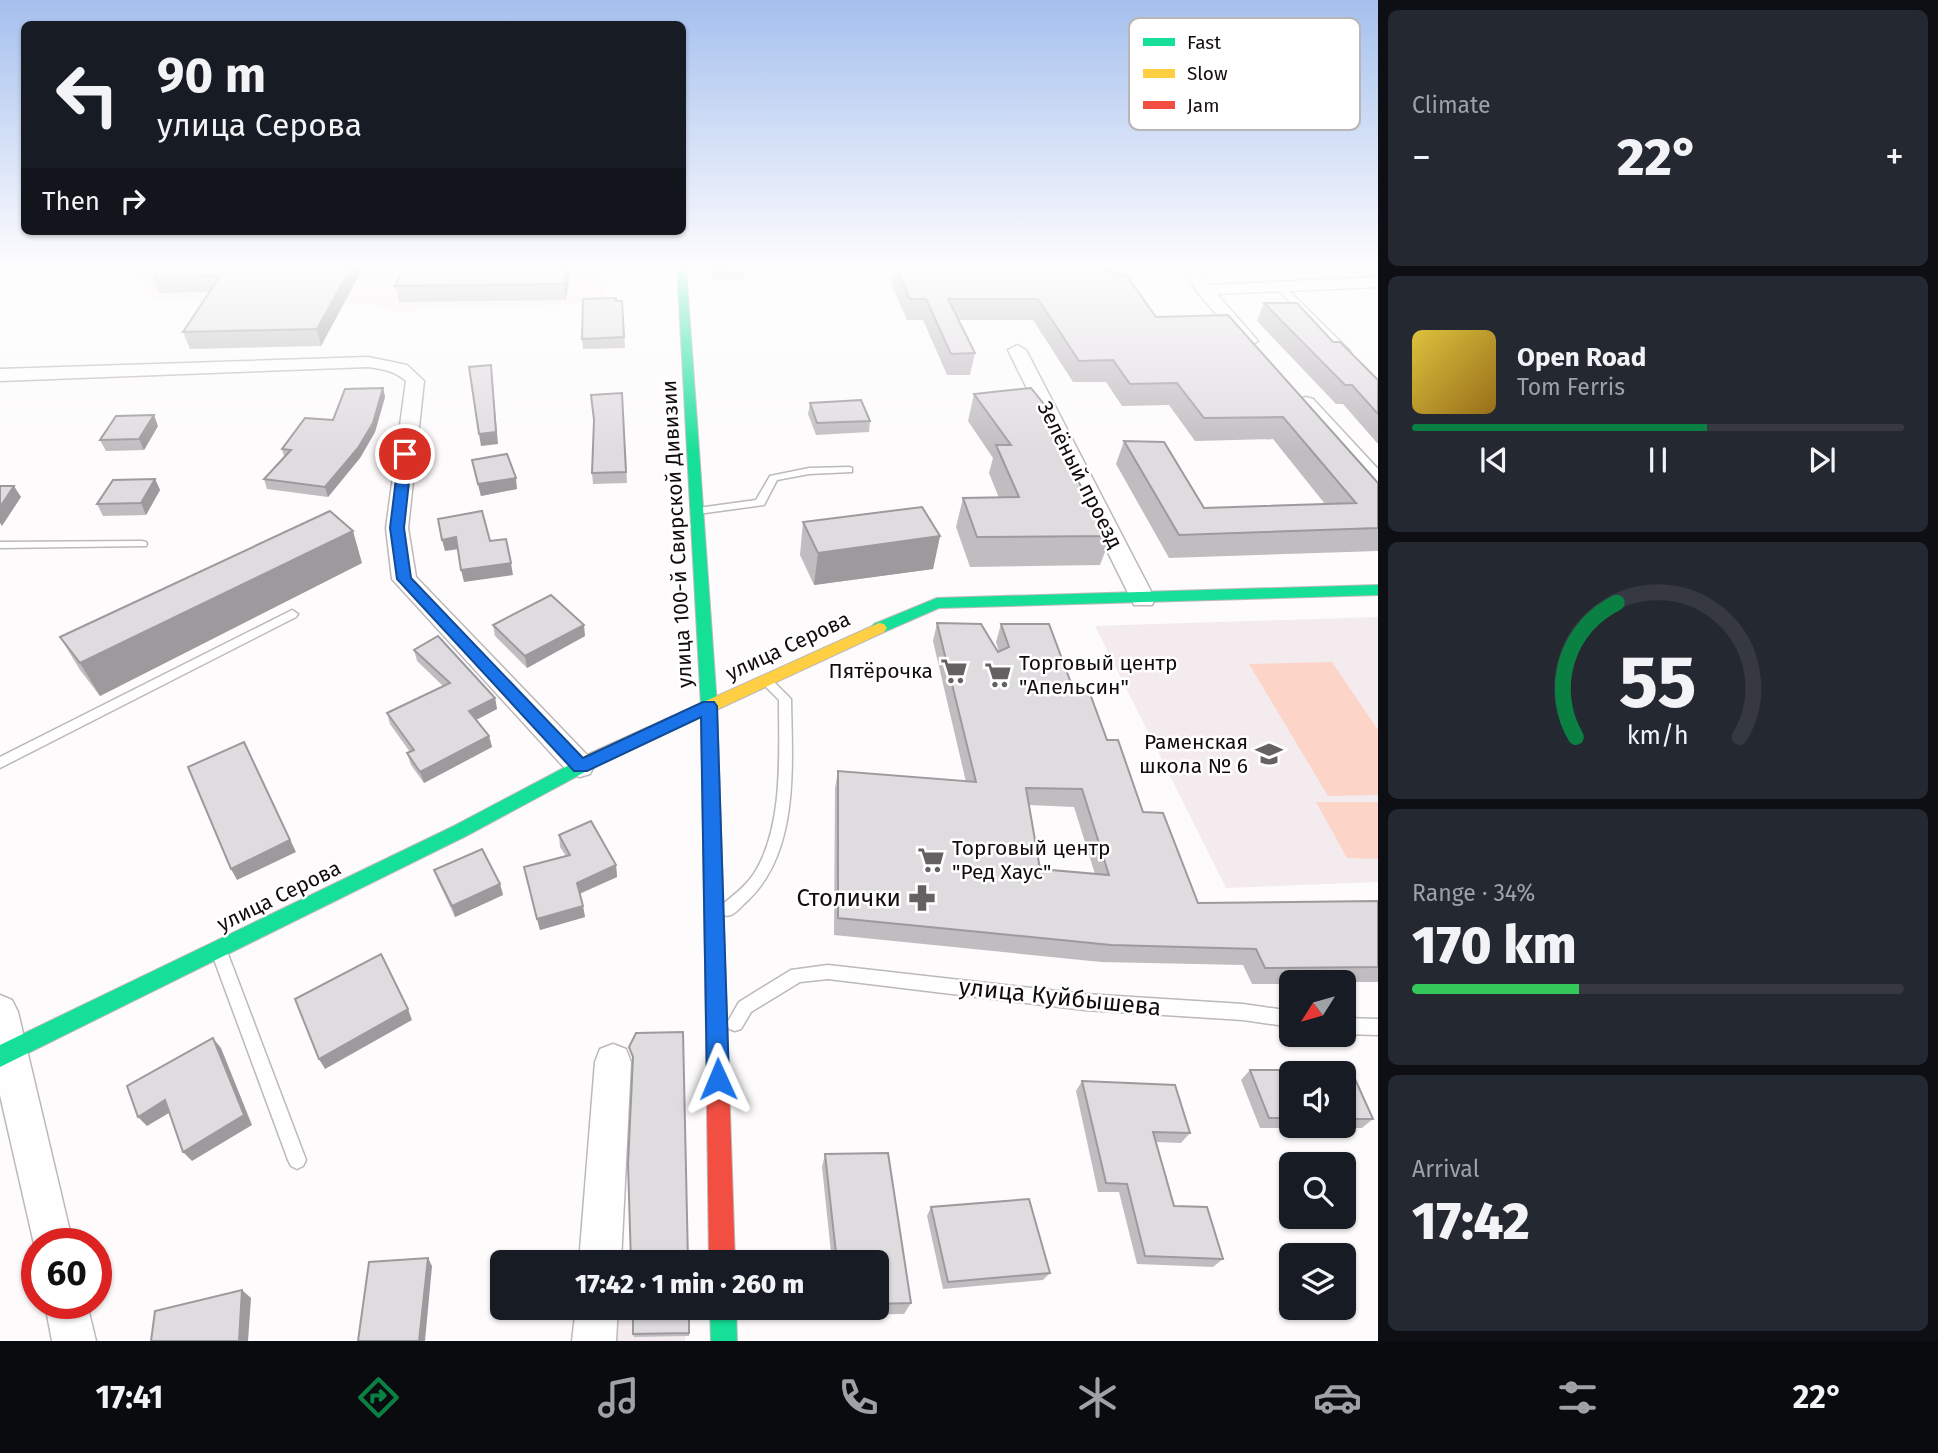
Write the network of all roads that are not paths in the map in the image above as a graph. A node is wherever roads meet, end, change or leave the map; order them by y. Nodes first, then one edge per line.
1 (685, 329) edge
2 (1239, 329) edge
3 (1322, 329) edge
4 (1017, 351) dead end
5 (1259, 351) edge
6 (1358, 364) edge
7 (0, 375) edge
8 (1295, 391) edge
9 (849, 470) dead end
10 (1378, 482) edge
11 (698, 511) junction
12 (142, 544) dead end
13 (0, 545) edge
14 (1378, 590) edge
15 (1143, 599) junction
16 (292, 614) dead end
17 (766, 681) junction
18 (709, 706) junction
19 (0, 763) edge
20 (580, 766) junction
21 (714, 923) junction
22 (218, 949) junction
23 (828, 972) joint
24 (0, 1012) edge
25 (1279, 1017) edge
26 (1356, 1026) edge
27 (1378, 1027) edge
28 (717, 1053) junction
29 (4, 1054) edge
30 (613, 1062) dead end
31 (297, 1160) dead end
32 (48, 1228) edge
33 (601, 1250) edge
34 (722, 1250) edge
35 (69, 1319) edge
36 (596, 1320) edge
37 (723, 1320) edge
38 (74, 1341) edge
39 (594, 1341) edge
40 (724, 1341) edge

1 - 11 main road, улица 100-й Свирской Дивизии
2 - 5 street
3 - 6 lane
4 - 15 street, Зелёный проезд
7 - 20 street
8 - 10 street
9 - 11 lane
11 - 18 main road, улица 100-й Свирской Дивизии
12 - 13 lane
14 - 15 main road, улица Серова
15 - 17 main road, улица Серова
16 - 19 lane
17 - 18 main road, улица Серова
17 - 21 lane
18 - 20 main road, улица Серова
18 - 21 main road, улица 100-й Свирской Дивизии
20 - 22 main road, улица Серова
21 - 28 main road, улица 100-й Свирской Дивизии
22 - 29 main road, улица Серова
22 - 31 lane
23 - 25 lane, улица Куйбышева
23 - 28 lane
24 - 29 street
26 - 27 lane
28 - 34 main road, улица 100-й Свирской Дивизии
29 - 32 street
30 - 33 street
35 - 38 street
36 - 39 street
37 - 40 main road

